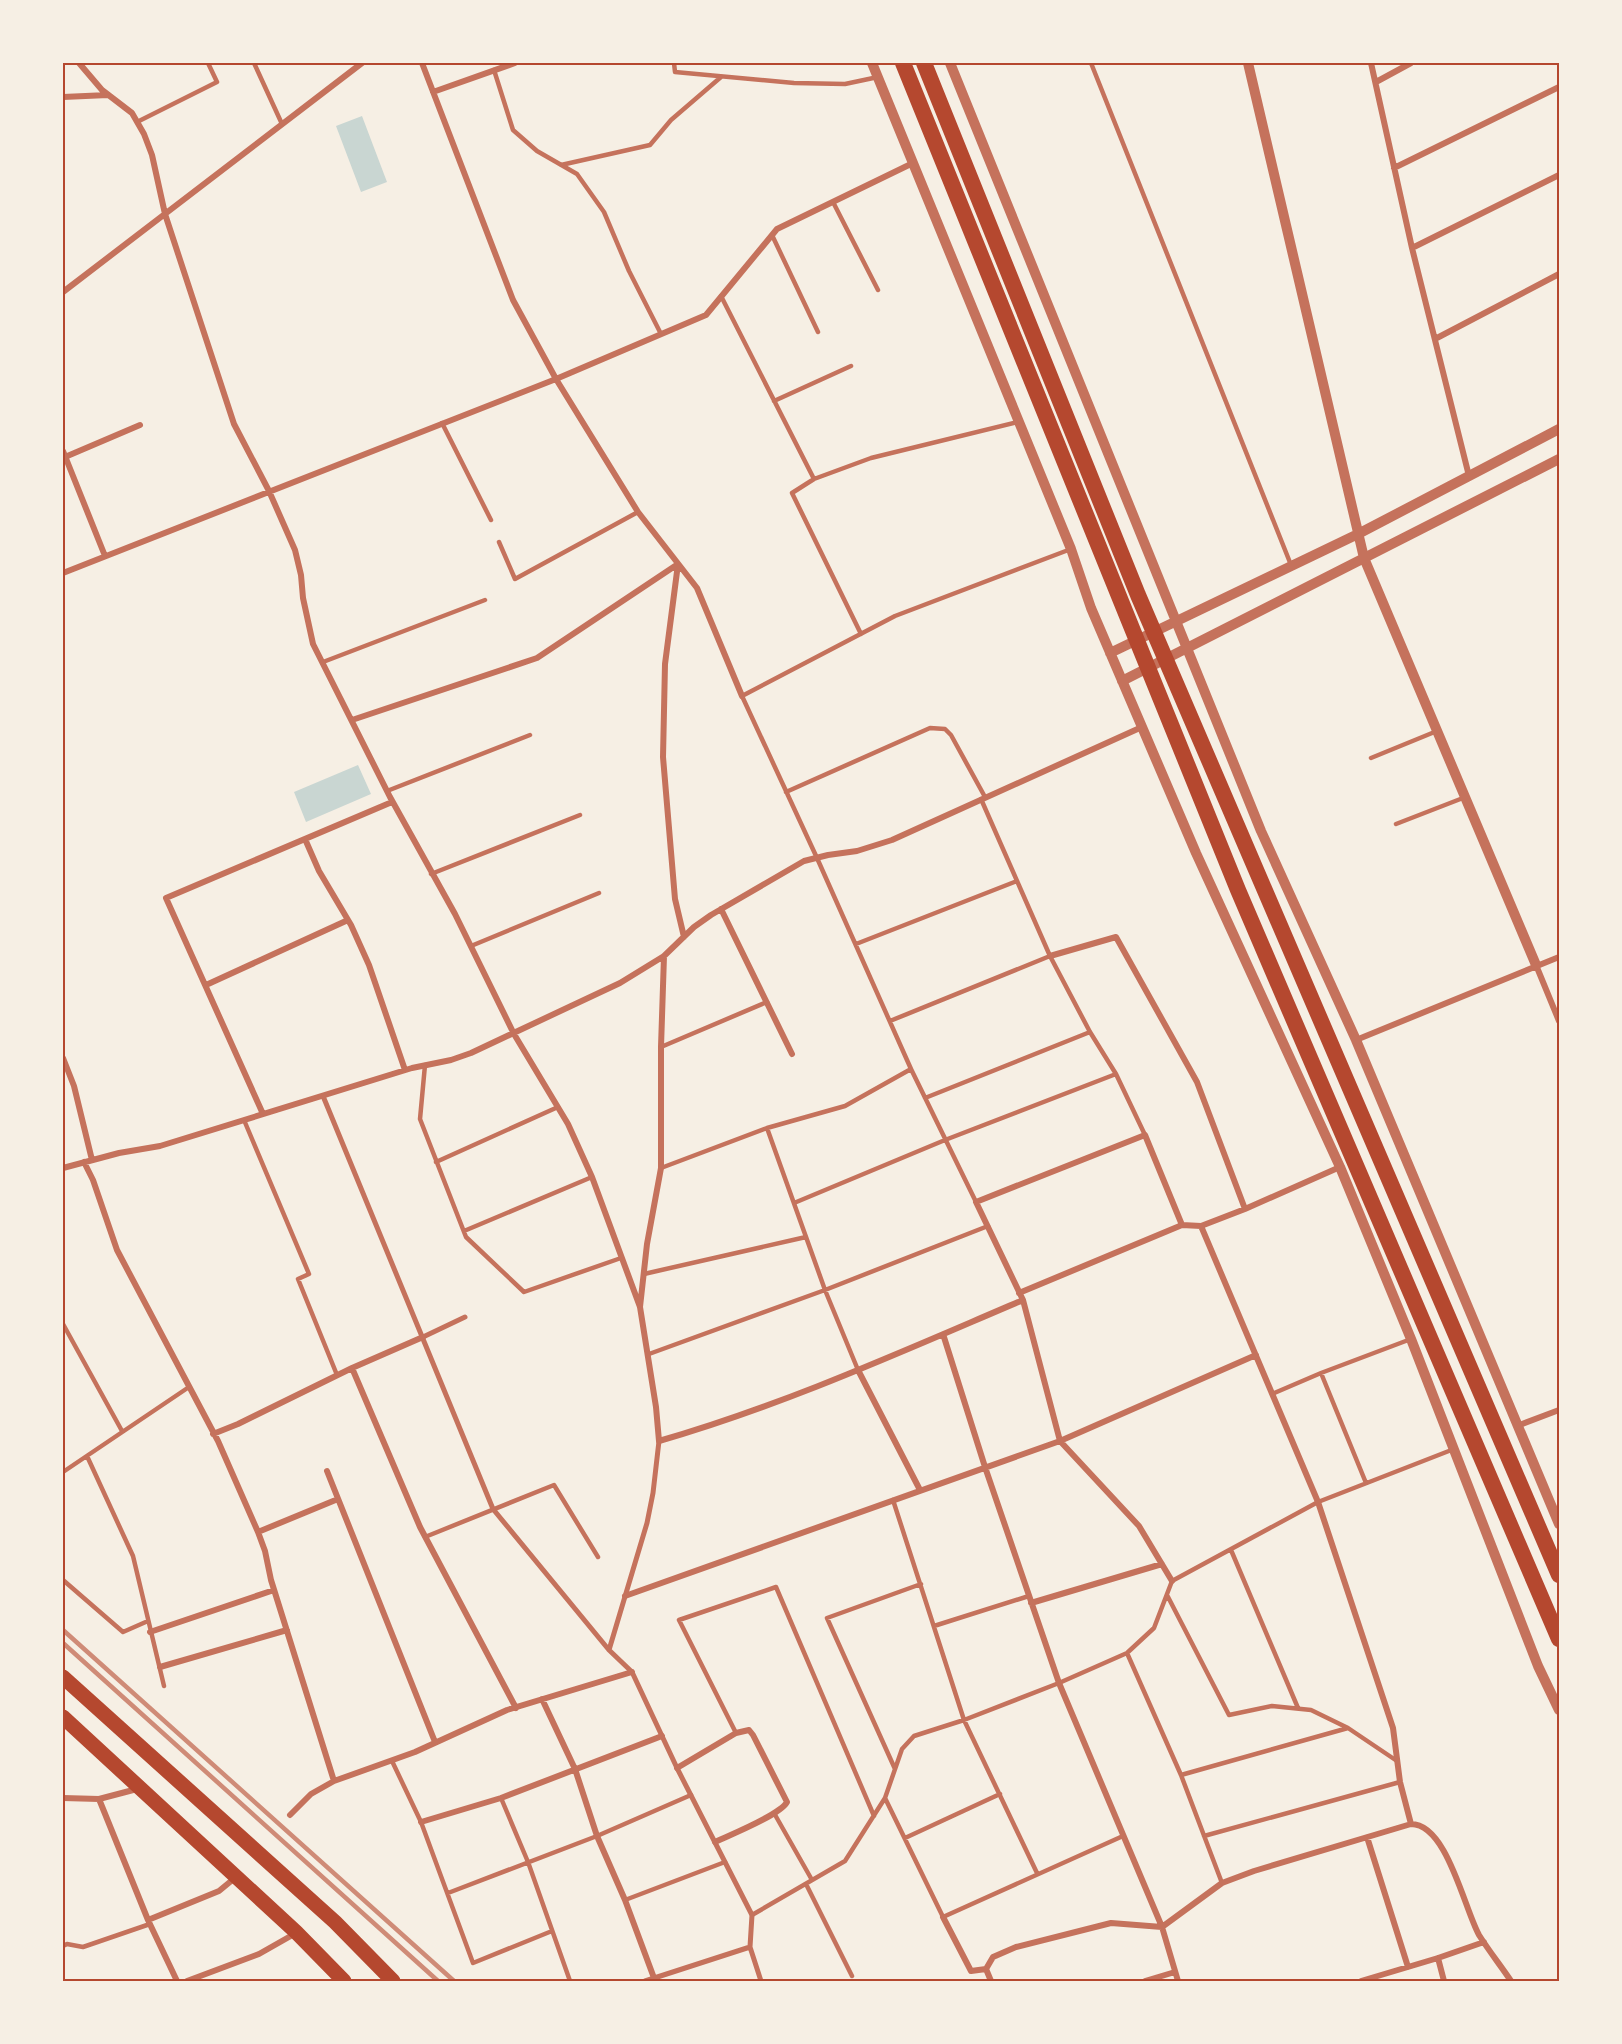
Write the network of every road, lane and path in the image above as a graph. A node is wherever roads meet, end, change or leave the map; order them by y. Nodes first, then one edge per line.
1 (79, 63) edge
2 (208, 63) edge
3 (254, 63) edge
4 (362, 63) edge
5 (422, 63) edge
6 (515, 63) edge
7 (674, 63) edge
8 (872, 63) edge
9 (903, 63) edge
10 (924, 63) edge
11 (950, 63) edge
12 (1092, 63) edge
13 (1248, 63) edge
14 (1371, 63) edge
15 (1411, 63) edge
16 (494, 70) junction
17 (878, 76) junction
18 (721, 77) junction
19 (1376, 82) junction
20 (1559, 87) edge
21 (433, 92) junction
22 (109, 95) junction
23 (63, 97) edge
24 (137, 122) junction
25 (282, 124) junction
26 (913, 163) junction
27 (561, 165) junction
28 (1394, 168) junction
29 (1559, 175) edge
30 (832, 202) junction
31 (165, 214) junction
32 (772, 235) junction
33 (1412, 248) junction
34 (1559, 274) edge
35 (878, 290) dead end
36 (63, 292) edge
37 (721, 296) junction
38 (818, 332) dead end
39 (661, 334) junction
40 (1434, 339) junction
41 (851, 366) dead end
42 (556, 379) junction
43 (774, 401) junction
44 (1018, 422) junction
45 (442, 423) junction
46 (140, 425) dead end
47 (1559, 429) edge
48 (64, 454) edge
49 (1559, 459) edge
50 (1469, 476) junction
51 (814, 479) junction
52 (269, 491) junction
53 (638, 512) junction
54 (491, 520) dead end
55 (1358, 534) junction
56 (499, 542) dead end
57 (1071, 549) junction
58 (105, 556) junction
59 (1364, 558) junction
60 (678, 564) junction
61 (1292, 566) junction
62 (63, 573) edge
63 (484, 600) dead end
64 (1176, 622) junction
65 (861, 634) junction
66 (1188, 648) junction
67 (1110, 653) junction
68 (323, 662) junction
69 (1122, 681) junction
70 (742, 696) junction
71 (352, 720) junction
72 (1142, 727) junction
73 (1437, 731) junction
74 (530, 735) dead end
75 (1371, 758) dead end
76 (387, 791) junction
77 (786, 792) junction
78 (1465, 797) junction
79 (983, 798) junction
80 (392, 802) junction
81 (580, 815) dead end
82 (1396, 824) dead end
83 (305, 839) junction
84 (818, 858) junction
85 (431, 874) junction
86 (1017, 881) junction
87 (599, 893) dead end
88 (721, 909) junction
89 (348, 920) junction
90 (684, 938) junction
91 (856, 944) junction
92 (471, 946) junction
93 (664, 956) junction
94 (1050, 956) junction
95 (1559, 957) edge
96 (1536, 965) junction
97 (206, 985) junction
98 (767, 1002) junction
99 (890, 1021) junction
100 (1559, 1021) edge
101 (1090, 1032) junction
102 (514, 1034) junction
103 (1356, 1040) junction
104 (661, 1047) junction
105 (792, 1054) dead end
106 (63, 1058) edge
107 (426, 1065) junction
108 (911, 1069) junction
109 (405, 1070) junction
110 (66, 1073) edge
111 (1116, 1074) junction
112 (323, 1096) junction
113 (925, 1098) junction
114 (558, 1107) junction
115 (263, 1114) junction
116 (244, 1120) junction
117 (767, 1128) junction
118 (1145, 1135) junction
119 (945, 1140) junction
120 (92, 1160) junction
121 (84, 1162) junction
122 (436, 1162) junction
123 (1340, 1167) junction
124 (63, 1168) edge
125 (661, 1168) junction
126 (592, 1177) junction
127 (976, 1202) junction
128 (794, 1203) junction
129 (1245, 1209) junction
130 (1182, 1225) junction
131 (988, 1226) junction
132 (1201, 1226) junction
133 (464, 1231) junction
134 (806, 1237) junction
135 (621, 1258) junction
136 (644, 1274) junction
137 (825, 1290) junction
138 (1021, 1297) junction
139 (640, 1307) junction
140 (465, 1317) dead end
141 (63, 1324) edge
142 (943, 1334) junction
143 (423, 1337) junction
144 (1411, 1339) junction
145 (649, 1354) junction
146 (1256, 1355) junction
147 (352, 1368) junction
148 (858, 1370) junction
149 (1321, 1373) junction
150 (337, 1375) junction
151 (189, 1387) junction
152 (1272, 1394) junction
153 (1559, 1410) edge
154 (1517, 1426) junction
155 (122, 1431) junction
156 (213, 1434) junction
157 (658, 1441) junction
158 (1060, 1441) junction
159 (1454, 1449) junction
160 (87, 1456) junction
161 (985, 1467) junction
162 (327, 1471) dead end
163 (63, 1472) edge
164 (1366, 1483) junction
165 (920, 1490) junction
166 (338, 1499) junction
167 (893, 1500) junction
168 (1318, 1502) junction
169 (493, 1509) junction
170 (1559, 1524) edge
171 (258, 1532) junction
172 (425, 1537) junction
173 (1231, 1550) junction
174 (598, 1557) dead end
175 (1162, 1564) junction
176 (1559, 1575) edge
177 (63, 1580) edge
178 (1173, 1581) junction
179 (921, 1584) junction
180 (274, 1590) junction
181 (1167, 1594) junction
182 (625, 1596) junction
183 (1029, 1596) junction
184 (1031, 1603) junction
185 (148, 1621) junction
186 (934, 1626) junction
187 (288, 1630) junction
188 (150, 1632) junction
189 (1559, 1638) edge
190 (609, 1650) junction
191 (1127, 1653) junction
192 (160, 1667) junction
193 (632, 1672) junction
194 (63, 1677) edge
195 (1059, 1683) junction
196 (164, 1686) dead end
197 (542, 1700) junction
198 (516, 1708) junction
199 (1298, 1708) junction
200 (1559, 1710) edge
201 (63, 1717) edge
202 (964, 1719) junction
203 (1348, 1728) junction
204 (736, 1733) junction
205 (662, 1736) junction
206 (435, 1742) junction
207 (392, 1761) junction
208 (1398, 1761) junction
209 (677, 1767) junction
210 (895, 1768) junction
211 (575, 1769) junction
212 (1181, 1775) junction
213 (334, 1781) junction
214 (1400, 1782) junction
215 (140, 1788) junction
216 (1000, 1794) junction
217 (691, 1795) junction
218 (63, 1798) edge
219 (501, 1798) junction
220 (885, 1798) junction
221 (99, 1799) junction
222 (774, 1813) junction
223 (290, 1815) dead end
224 (874, 1816) junction
225 (421, 1822) junction
226 (1411, 1824) junction
227 (597, 1836) junction
228 (1123, 1836) junction
229 (1204, 1836) junction
230 (1367, 1837) junction
231 (904, 1838) junction
232 (715, 1842) junction
233 (528, 1862) junction
234 (725, 1862) junction
235 (1037, 1873) junction
236 (236, 1877) junction
237 (812, 1880) junction
238 (1222, 1883) junction
239 (806, 1884) junction
240 (448, 1893) junction
241 (626, 1900) junction
242 (752, 1915) junction
243 (943, 1917) junction
244 (149, 1922) junction
245 (1162, 1927) junction
246 (552, 1931) junction
247 (296, 1932) junction
248 (1485, 1942) junction
249 (63, 1946) edge
250 (750, 1947) junction
251 (1438, 1958) junction
252 (1407, 1967) junction
253 (986, 1969) junction
254 (1175, 1972) junction
255 (852, 1976) dead end
256 (654, 1978) junction
257 (177, 1981) edge
258 (187, 1981) edge
259 (344, 1981) edge
260 (393, 1981) edge
261 (570, 1981) edge
262 (645, 1981) edge
263 (761, 1981) edge
264 (991, 1981) edge
265 (1146, 1981) edge
266 (1178, 1981) edge
267 (1361, 1981) edge
268 (1444, 1981) edge
269 (1511, 1981) edge

1 - 22 street
2 - 24 lane
3 - 25 lane
4 - 25 street
5 - 21 street
6 - 16 street
7 - 18 lane
8 - 17 street
9 - 189 highway
10 - 176 highway
11 - 64 street
12 - 61 lane
13 - 55 street
14 - 19 street
15 - 19 street
16 - 21 street
16 - 27 lane
17 - 18 lane
17 - 26 street
18 - 27 lane
19 - 28 street
20 - 28 street
21 - 42 street
22 - 23 street
22 - 24 street
24 - 31 street
25 - 31 street
26 - 30 street
26 - 44 street
27 - 39 lane
28 - 33 street
29 - 33 street
30 - 32 street
30 - 35 lane
31 - 36 street
31 - 52 street
32 - 37 street
32 - 38 lane
33 - 40 street
34 - 40 street
37 - 39 street
37 - 43 lane
39 - 42 street
40 - 50 street
41 - 43 lane
42 - 45 street
42 - 53 street
43 - 51 lane
44 - 51 lane
44 - 57 street
45 - 52 street
45 - 54 lane
46 - 48 street
47 - 50 street
48 - 58 street
49 - 59 street
50 - 55 street
51 - 65 lane
52 - 58 street
52 - 68 street
53 - 56 lane
53 - 60 street
55 - 59 street
55 - 61 street
57 - 65 lane
57 - 67 street
58 - 62 street
59 - 66 street
59 - 73 street
60 - 70 street
60 - 71 street
60 - 90 street
61 - 64 street
63 - 68 lane
64 - 66 street
64 - 67 street
65 - 70 lane
66 - 69 street
66 - 103 street
67 - 69 street
68 - 71 street
69 - 72 street
70 - 77 lane
71 - 76 street
72 - 79 street
72 - 123 street
73 - 75 lane
73 - 78 street
74 - 76 lane
76 - 80 street
77 - 79 lane
77 - 84 lane
78 - 82 lane
78 - 96 street
79 - 84 street
79 - 86 lane
80 - 83 street
80 - 85 street
81 - 85 lane
83 - 89 street
83 - 97 street
84 - 88 street
84 - 91 lane
85 - 92 street
86 - 91 lane
86 - 94 lane
87 - 92 lane
88 - 90 street
88 - 98 street
89 - 97 street
89 - 109 street
90 - 93 street
91 - 99 lane
92 - 102 street
93 - 102 street
93 - 104 street
94 - 99 lane
94 - 101 lane
94 - 129 street
95 - 96 street
96 - 100 street
96 - 103 street
97 - 115 street
98 - 104 lane
98 - 105 street
99 - 108 lane
101 - 111 lane
101 - 113 lane
102 - 107 street
102 - 114 street
103 - 154 street
104 - 125 street
106 - 110 street
107 - 109 street
107 - 122 lane
108 - 113 lane
108 - 117 lane
109 - 112 street
110 - 120 street
111 - 118 lane
111 - 119 lane
112 - 115 street
112 - 143 street
113 - 119 lane
114 - 122 lane
114 - 126 street
115 - 116 street
116 - 120 street
116 - 150 lane
117 - 125 lane
117 - 128 lane
118 - 127 street
118 - 130 street
119 - 127 lane
119 - 128 lane
120 - 121 street
121 - 124 street
121 - 151 street
122 - 133 lane
123 - 129 street
123 - 144 street
125 - 136 street
126 - 133 lane
126 - 135 street
127 - 131 street
128 - 134 lane
129 - 132 street
130 - 132 street
130 - 138 street
131 - 137 lane
131 - 138 street
132 - 146 street
133 - 135 lane
134 - 136 lane
134 - 137 lane
135 - 139 street
136 - 139 street
137 - 145 lane
137 - 148 lane
138 - 142 street
138 - 158 street
139 - 145 street
140 - 143 street
141 - 155 lane
142 - 148 street
142 - 161 street
143 - 147 street
143 - 169 street
144 - 149 lane
144 - 159 street
145 - 157 street
146 - 152 street
146 - 158 street
147 - 150 street
147 - 172 street
148 - 157 street
148 - 165 street
149 - 152 lane
149 - 164 lane
150 - 156 street
151 - 155 lane
151 - 156 street
152 - 168 street
153 - 154 street
154 - 170 street
155 - 160 lane
156 - 171 street
157 - 182 street
158 - 161 street
158 - 175 street
159 - 164 lane
159 - 200 street
160 - 163 lane
160 - 185 lane
161 - 165 street
161 - 183 street
162 - 166 street
164 - 168 lane
165 - 167 street
166 - 171 street
166 - 206 street
167 - 179 lane
167 - 182 street
168 - 173 lane
168 - 208 street
169 - 172 lane
169 - 174 lane
169 - 190 street
171 - 180 street
172 - 198 street
173 - 178 lane
173 - 199 lane
175 - 178 street
175 - 184 street
177 - 185 lane
178 - 181 lane
179 - 186 lane
179 - 210 lane
180 - 187 street
180 - 188 street
181 - 191 lane
181 - 199 lane
182 - 190 street
183 - 184 street
183 - 186 lane
184 - 195 street
185 - 188 lane
186 - 202 lane
187 - 192 street
187 - 213 street
188 - 192 lane
190 - 193 street
191 - 195 lane
191 - 212 lane
192 - 196 lane
193 - 197 street
193 - 205 street
194 - 260 main road
195 - 202 lane
195 - 228 street
197 - 198 street
197 - 211 street
198 - 206 street
199 - 203 lane
201 - 215 main road
202 - 210 lane
202 - 216 lane
203 - 208 lane
203 - 212 lane
204 - 209 street
204 - 222 street
204 - 224 lane
205 - 209 street
205 - 211 street
206 - 207 street
207 - 213 street
207 - 225 lane
208 - 214 street
209 - 217 street
210 - 220 lane
211 - 219 street
211 - 227 street
212 - 229 lane
213 - 223 street
214 - 226 street
214 - 229 lane
215 - 221 street
215 - 236 main road
216 - 231 lane
216 - 235 lane
217 - 227 lane
217 - 232 street
218 - 221 street
219 - 225 street
219 - 233 lane
220 - 224 lane
220 - 231 lane
221 - 244 street
222 - 232 street
222 - 237 lane
224 - 237 lane
225 - 240 lane
226 - 230 street
226 - 248 street
227 - 233 lane
227 - 241 street
228 - 235 lane
228 - 245 street
229 - 238 lane
230 - 238 street
230 - 252 street
231 - 243 lane
232 - 234 street
233 - 240 lane
233 - 246 lane
234 - 241 lane
234 - 242 street
235 - 243 lane
236 - 244 street
236 - 247 main road
237 - 239 lane
238 - 245 street
239 - 242 lane
239 - 255 lane
240 - 246 lane
241 - 256 street
242 - 250 street
243 - 253 street
244 - 249 lane
244 - 257 street
245 - 253 street
245 - 254 street
246 - 261 lane
247 - 258 street
247 - 259 main road
248 - 251 street
248 - 269 street
250 - 256 street
250 - 263 street
251 - 252 street
251 - 268 street
252 - 267 street
253 - 264 street
254 - 265 street
254 - 266 street
256 - 262 street

